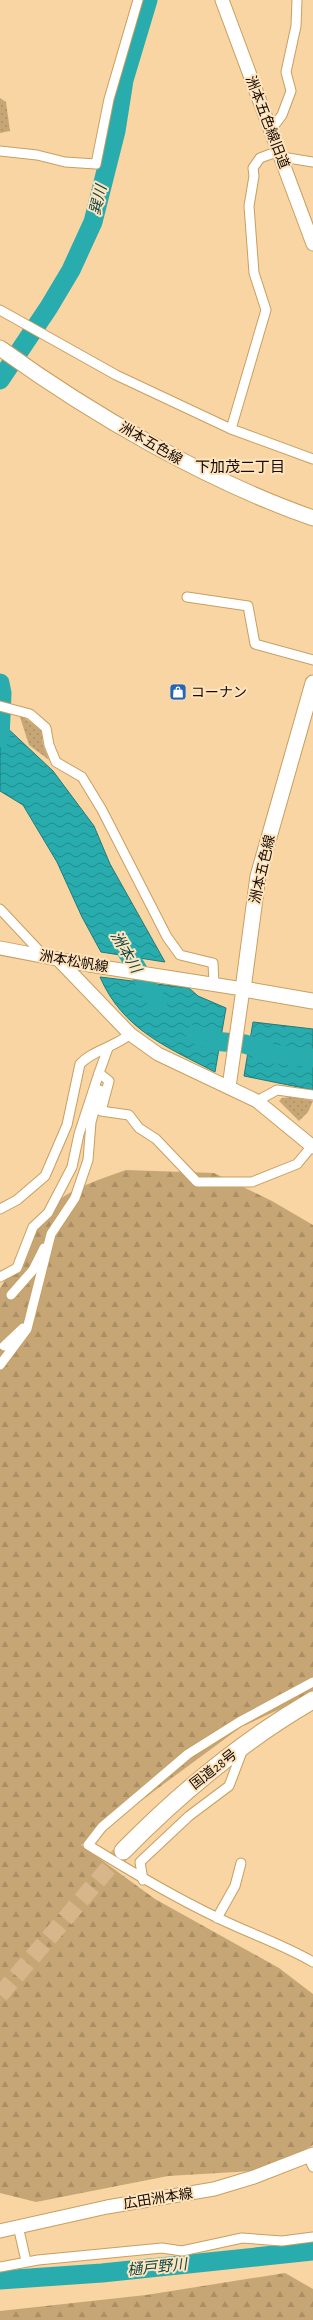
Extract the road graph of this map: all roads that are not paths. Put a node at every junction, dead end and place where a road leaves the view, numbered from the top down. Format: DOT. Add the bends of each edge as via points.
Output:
graph roads {
  1 [pos="138,0"];
  2 [pos="222,0"];
  3 [pos="297,0"];
  4 [pos="270,132"];
  5 [pos="0,151"];
  6 [pos="281,154"];
  7 [pos="313,162"];
  8 [pos="313,244"];
  9 [pos="0,310"];
  10 [pos="1,349"];
  11 [pos="231,429"];
  12 [pos="313,459"];
  13 [pos="313,518"];
  14 [pos="187,597"];
  15 [pos="313,660"];
  16 [pos="313,683"];
  17 [pos="0,706"];
  18 [pos="0,909"];
  19 [pos="0,948"];
  20 [pos="45,957"];
  21 [pos="58,959"];
  22 [pos="214,984"];
  23 [pos="243,989"];
  24 [pos="313,1001"];
  25 [pos="130,1034"];
  26 [pos="108,1048"];
  27 [pos="102,1075"];
  28 [pos="229,1083"];
  29 [pos="313,1095"];
  30 [pos="257,1101"];
  31 [pos="312,1147"];
  32 [pos="0,1209"];
  33 [pos="51,1234"];
  34 [pos="0,1277"];
  35 [pos="12,1295"];
  36 [pos="28,1323"];
  37 [pos="4,1346"];
  38 [pos="0,1366"];
  39 [pos="313,1682"];
  40 [pos="313,1700"];
  41 [pos="244,1744"];
  42 [pos="123,1851"];
  43 [pos="241,1863"];
  44 [pos="143,1880"];
  45 [pos="217,1918"];
  46 [pos="313,1962"];
  47 [pos="311,2159"];
  48 [pos="18,2226"];
  49 [pos="0,2231"];
  50 [pos="313,2237"];
  51 [pos="26,2261"];
  52 [pos="0,2267"];
  1 -- 5 [label="street" via="109,99 96,164 65,162 37,155"];
  2 -- 4 [label="main road, 洲本五色線旧道"];
  3 -- 4 [label="street" via="296,26 286,72 291,91 282,115"];
  4 -- 6 [label="main road, 洲本五色線旧道"];
  6 -- 7 [label="street"];
  6 -- 8 [label="main road, 洲本五色線旧道"];
  6 -- 11 [label="street" via="260,158 253,168 249,206 254,273 266,310"];
  9 -- 11 [label="street" via="116,375"];
  10 -- 13 [label="main road, 洲本五色線" via="102,415 193,466 278,506"];
  11 -- 12 [label="street"];
  14 -- 15 [label="street" via="248,606 255,644"];
  16 -- 23 [label="main road, 洲本五色線" via="258,876"];
  17 -- 22 [label="street" via="30,714 46,728 56,762 82,777 102,810 167,937 180,955 212,963"];
  18 -- 20 [label="street"];
  19 -- 20 [label="main road, 洲本松帆線"];
  20 -- 21 [label="main road, 洲本松帆線"];
  21 -- 22 [label="main road, 洲本松帆線"];
  21 -- 25 [label="main road"];
  22 -- 23 [label="main road, 洲本松帆線"];
  23 -- 24 [label="main road"];
  23 -- 28 [label="main road"];
  25 -- 26 [label="street"];
  25 -- 28 [label="main road" via="158,1054"];
  26 -- 27 [label="street"];
  26 -- 32 [label="street" via="86,1057 80,1064 67,1125 45,1176 17,1200"];
  27 -- 31 [label="street" via="109,1081 101,1111 129,1115 138,1128 156,1139 198,1182 252,1182 297,1164"];
  27 -- 33 [label="street" via="91,1122 88,1160 74,1198"];
  27 -- 34 [label="street" via="79,1134 72,1167 48,1213 32,1227 17,1268"];
  28 -- 30 [label="main road"];
  29 -- 30 [label="street" via="277,1090"];
  30 -- 31 [label="main road"];
  33 -- 35 [label="street" via="33,1270"];
  33 -- 36 [label="street"];
  36 -- 37 [label="street"];
  36 -- 38 [label="street"];
  39 -- 44 [label="street" via="239,1722 188,1754 102,1827 88,1845"];
  40 -- 41 [label="highway, 国道28号"];
  41 -- 42 [label="highway, 国道28号" via="161,1812"];
  41 -- 44 [label="street" via="229,1786 188,1816 140,1862"];
  43 -- 45 [label="street" via="235,1886"];
  44 -- 45 [label="street"];
  45 -- 46 [label="street"];
  47 -- 48 [label="main road, 広田洲本線" via="214,2189 107,2207"];
  48 -- 49 [label="main road, 広田洲本線"];
  48 -- 51 [label="street"];
  50 -- 51 [label="street" via="282,2241 242,2238 182,2251 162,2248"];
  51 -- 52 [label="street"];
}
